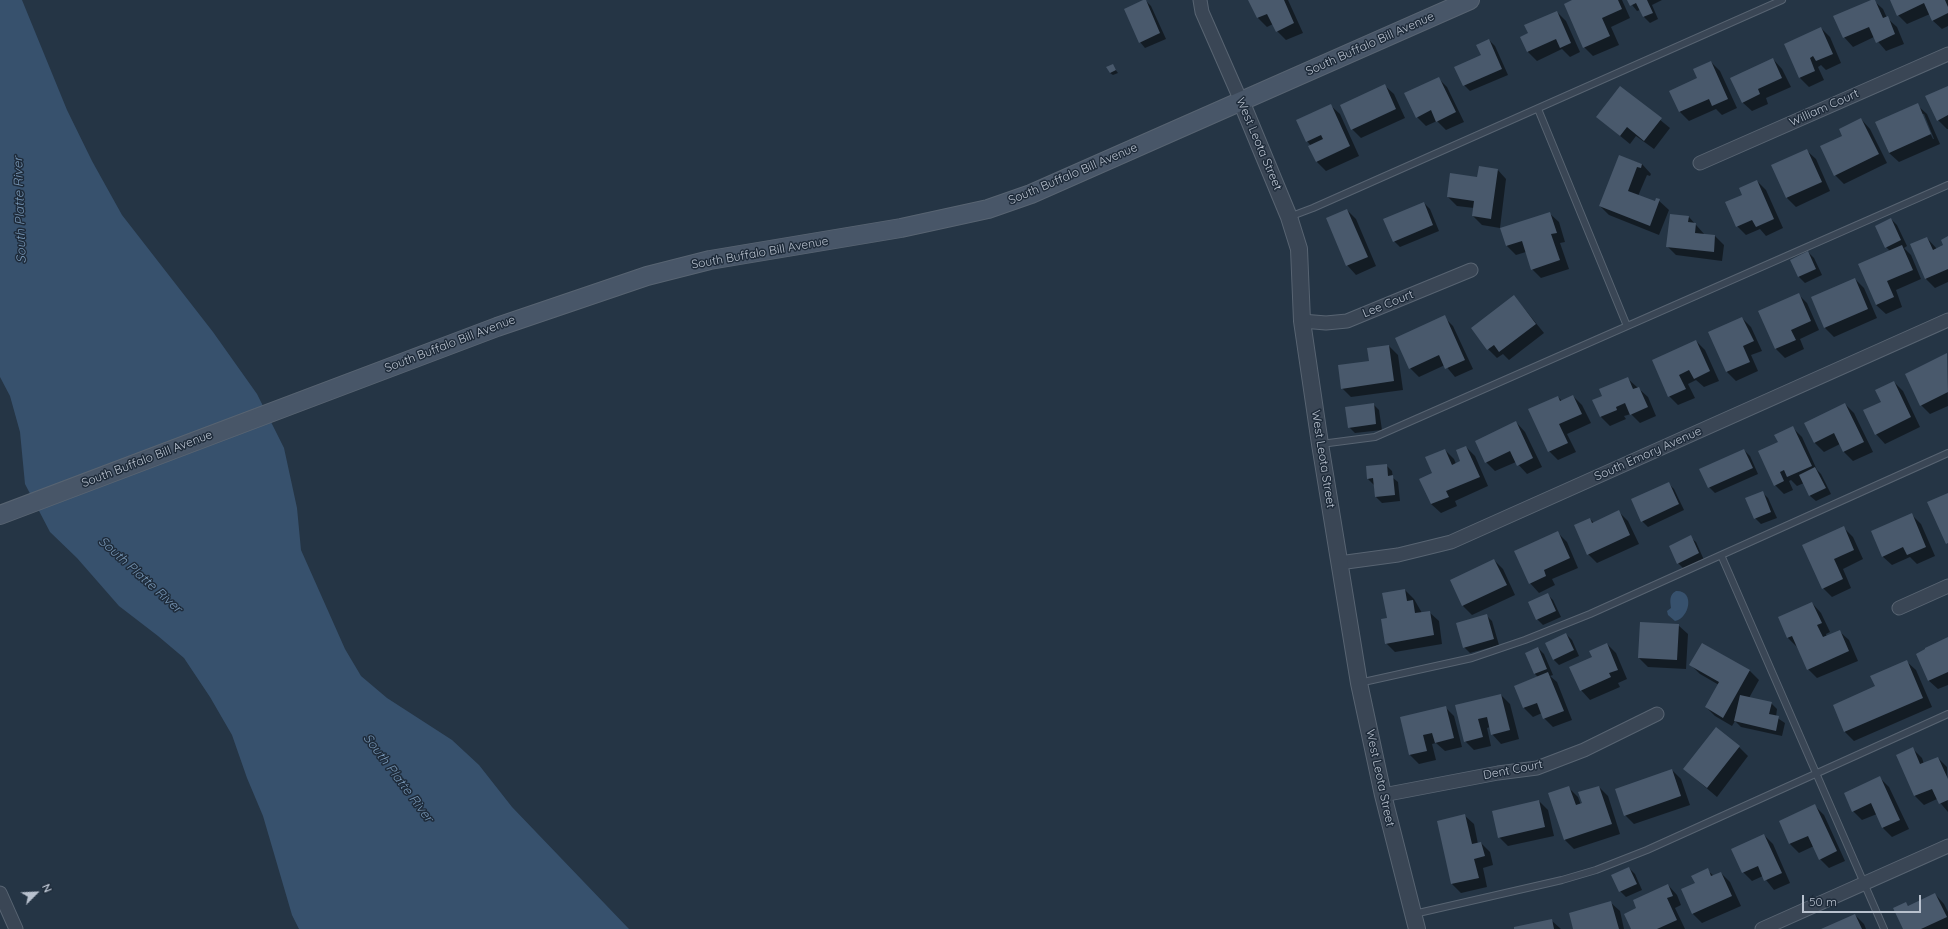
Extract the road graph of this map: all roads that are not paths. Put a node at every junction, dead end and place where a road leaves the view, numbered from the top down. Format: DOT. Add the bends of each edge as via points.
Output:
graph roads {
  1 [pos="1200,0"];
  2 [pos="1470,0"];
  3 [pos="1782,0"];
  4 [pos="1948,54"];
  5 [pos="1241,101"];
  6 [pos="1538,109"];
  7 [pos="1700,163"];
  8 [pos="1948,185"];
  9 [pos="1289,217"];
  10 [pos="1471,270"];
  11 [pos="1948,320"];
  12 [pos="1302,322"];
  13 [pos="1627,326"];
  14 [pos="1320,444"];
  15 [pos="1948,453"];
  16 [pos="0,515"];
  17 [pos="1721,555"];
  18 [pos="1339,563"];
  19 [pos="1948,586"];
  20 [pos="1899,608"];
  21 [pos="1359,683"];
  22 [pos="1657,714"];
  23 [pos="1948,714"];
  24 [pos="1815,773"];
  25 [pos="1383,795"];
  26 [pos="1948,846"];
  27 [pos="1864,883"];
  28 [pos="0,893"];
  29 [pos="1415,921"];
  30 [pos="16,929"];
  31 [pos="1762,929"];
  32 [pos="1884,929"];
  1 -- 5 [label="street, West Leota Street" via="1202,12"];
  2 -- 5 [label="main road, South Buffalo Bill Avenue"];
  3 -- 6 [label="lane"];
  4 -- 7 [label="street, William Court"];
  5 -- 9 [label="street, West Leota Street"];
  5 -- 16 [label="main road, South Buffalo Bill Avenue" via="1031,194 988,208 901,228 710,260 647,276 497,326"];
  6 -- 9 [label="lane"];
  6 -- 13 [label="lane"];
  8 -- 13 [label="lane"];
  9 -- 12 [label="street, West Leota Street" via="1299,249"];
  10 -- 12 [label="street, Lee Court" via="1347,321"];
  11 -- 18 [label="street, South Emory Avenue" via="1451,542 1398,555"];
  12 -- 14 [label="street, West Leota Street"];
  13 -- 14 [label="lane" via="1375,437"];
  14 -- 18 [label="street, West Leota Street"];
  15 -- 17 [label="lane"];
  17 -- 21 [label="lane" via="1590,614 1525,640 1472,658"];
  17 -- 24 [label="lane"];
  18 -- 21 [label="street, West Leota Street"];
  19 -- 20 [label="street"];
  21 -- 25 [label="street, West Leota Street"];
  22 -- 25 [label="street, Dent Court" via="1584,750 1537,768"];
  23 -- 24 [label="lane"];
  24 -- 27 [label="lane"];
  24 -- 29 [label="lane" via="1647,850 1596,870"];
  25 -- 29 [label="street, West Leota Street"];
  26 -- 27 [label="street"];
  27 -- 31 [label="street"];
  27 -- 32 [label="lane"];
  28 -- 30 [label="street"];
}
